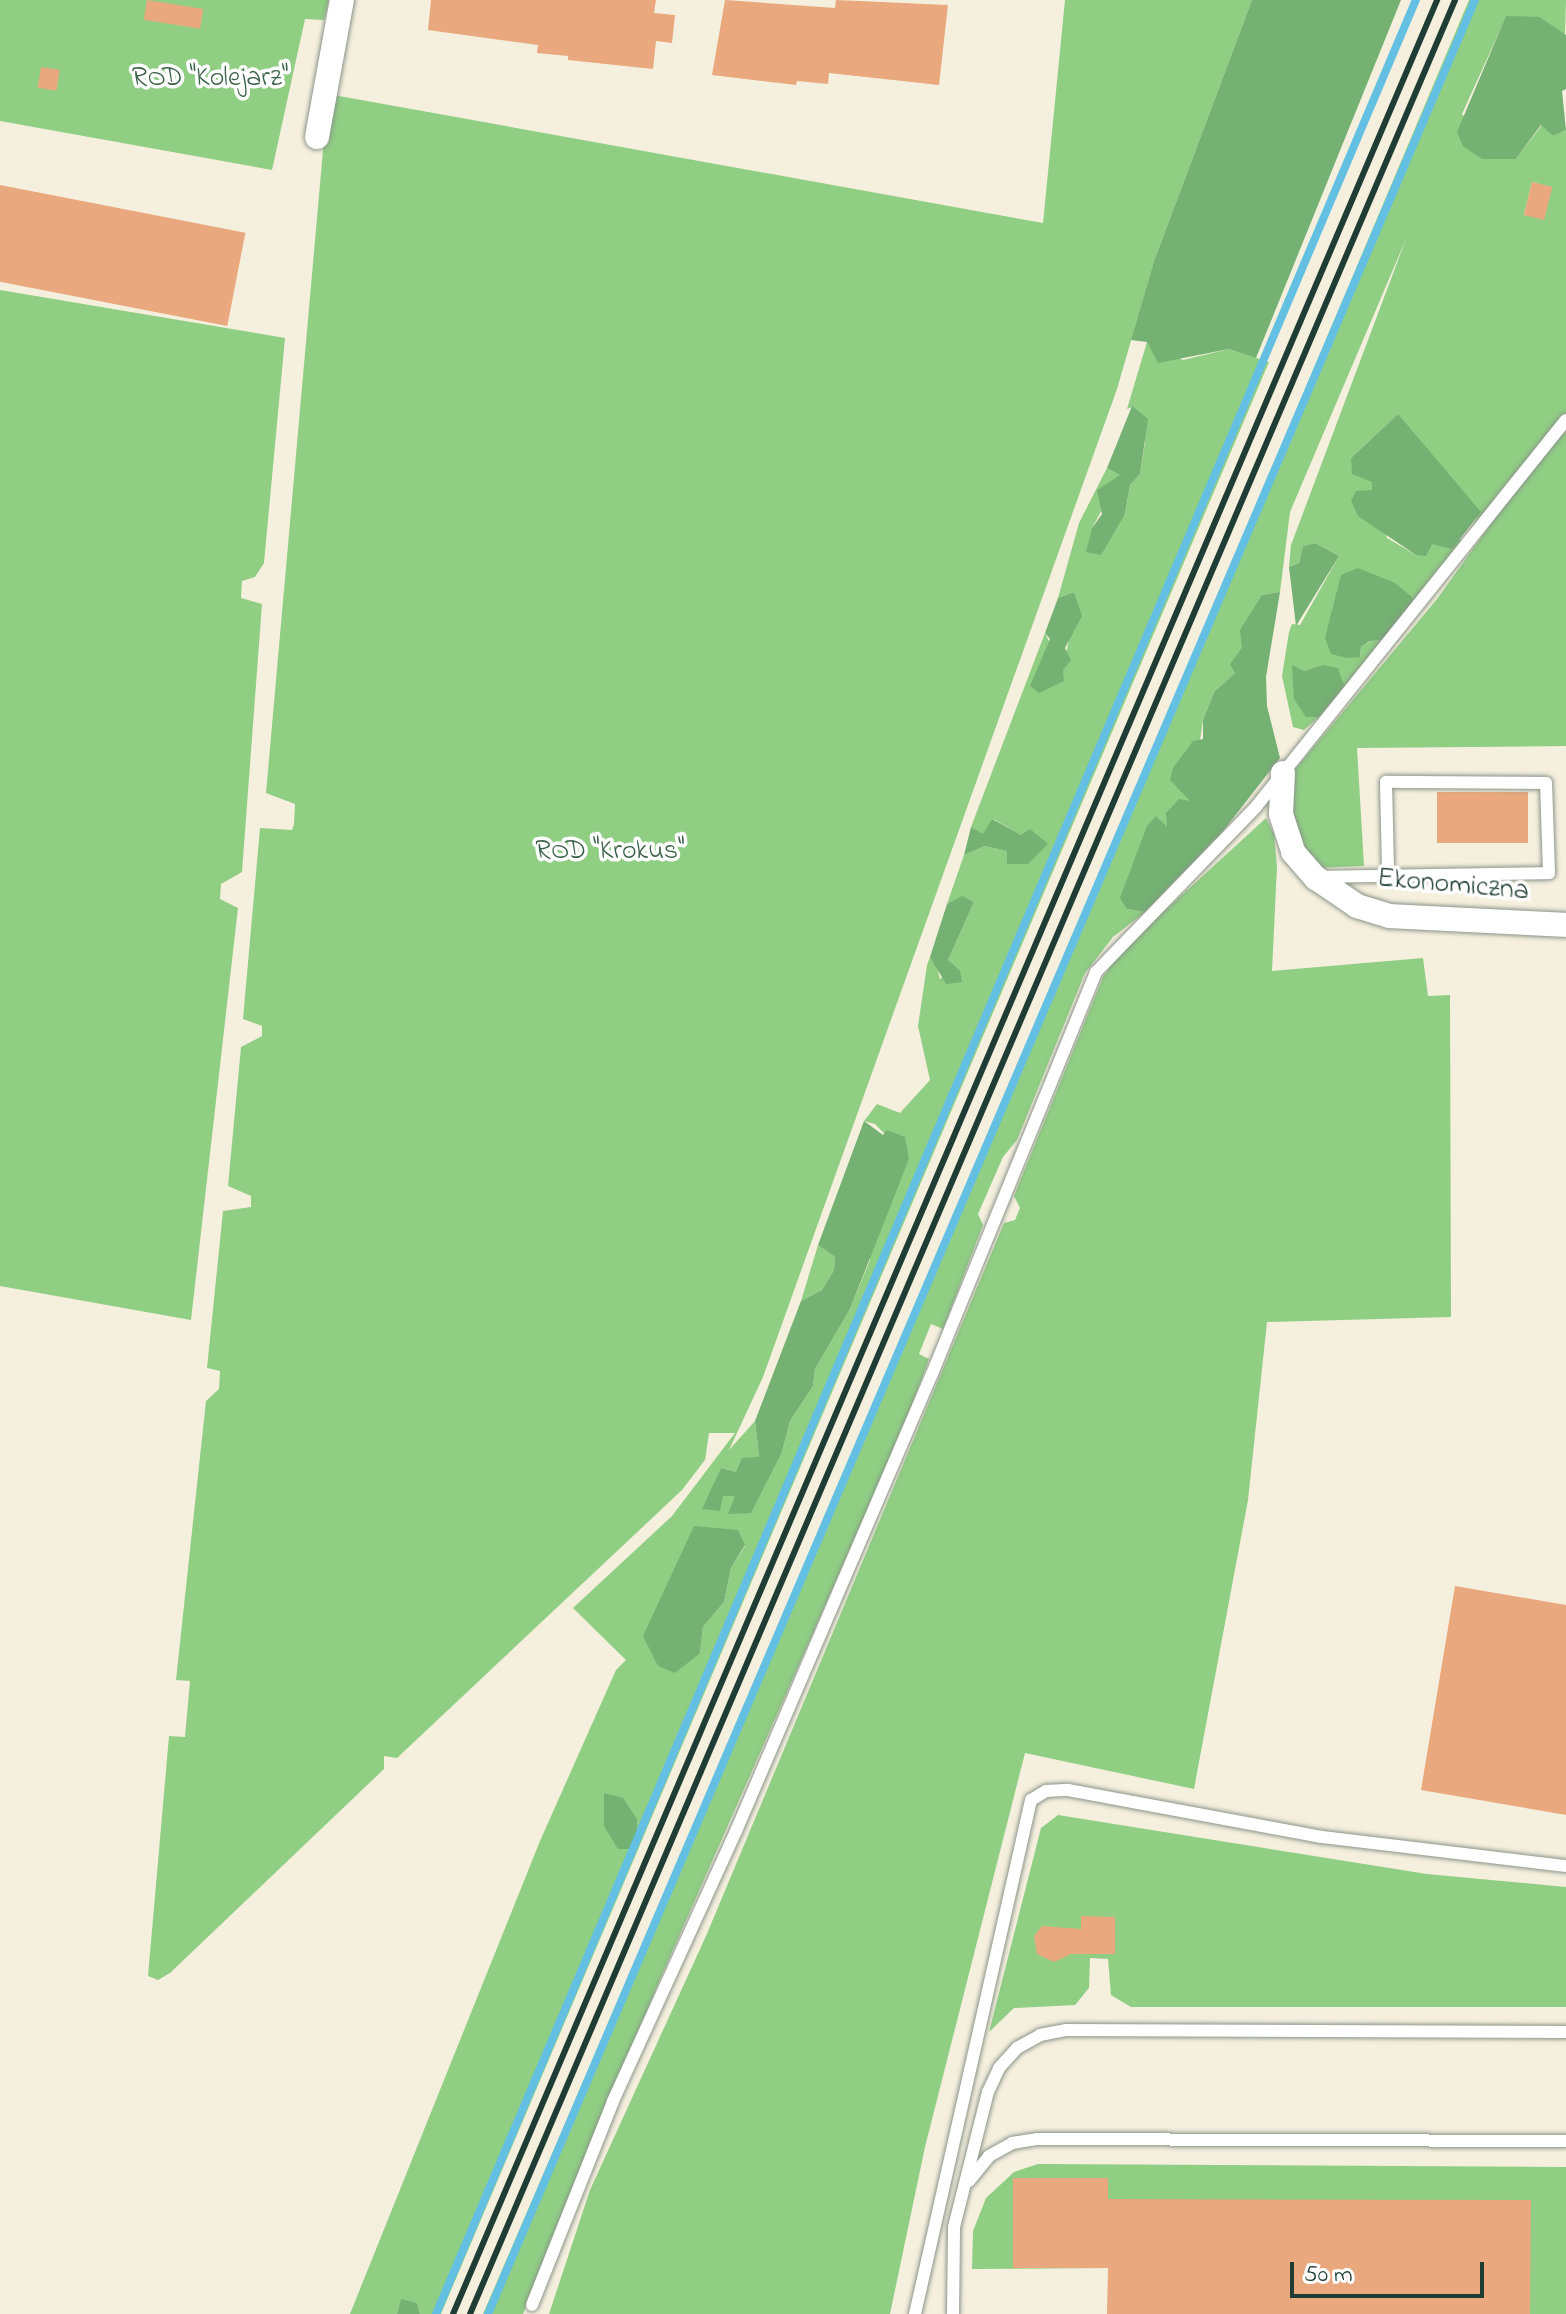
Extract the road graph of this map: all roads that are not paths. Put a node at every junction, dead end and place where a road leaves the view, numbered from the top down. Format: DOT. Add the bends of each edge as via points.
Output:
graph roads {
  1 [pos="342,0"];
  2 [pos="317,137"];
  3 [pos="1566,420"];
  4 [pos="1283,773"];
  5 [pos="1388,872"];
  6 [pos="1316,878"];
  7 [pos="1566,925"];
  8 [pos="1566,1866"];
  9 [pos="1566,2032"];
  10 [pos="1566,2141"];
  11 [pos="961,2200"];
  12 [pos="532,2305"];
  13 [pos="915,2314"];
  14 [pos="953,2314"];
  1 -- 2 [label="street"];
  3 -- 4 [label="lane"];
  4 -- 6 [label="street, Ekonomiczna" via="1280,802 1289,843"];
  4 -- 12 [label="lane" via="1096,972 932,1374 724,1859 613,2101"];
  5 -- 5 [label="lane" via="1549,873 1546,783 1386,782"];
  5 -- 6 [label="lane"];
  6 -- 7 [label="street, Ekonomiczna" via="1375,914"];
  8 -- 13 [label="lane" via="1322,1837 1068,1790 1046,1791 1031,1800"];
  9 -- 11 [label="lane" via="1066,2030 1040,2035 1017,2048 999,2068"];
  10 -- 11 [label="lane" via="1038,2139 1012,2143 989,2156 971,2176"];
  11 -- 14 [label="lane" via="954,2227"];
}
